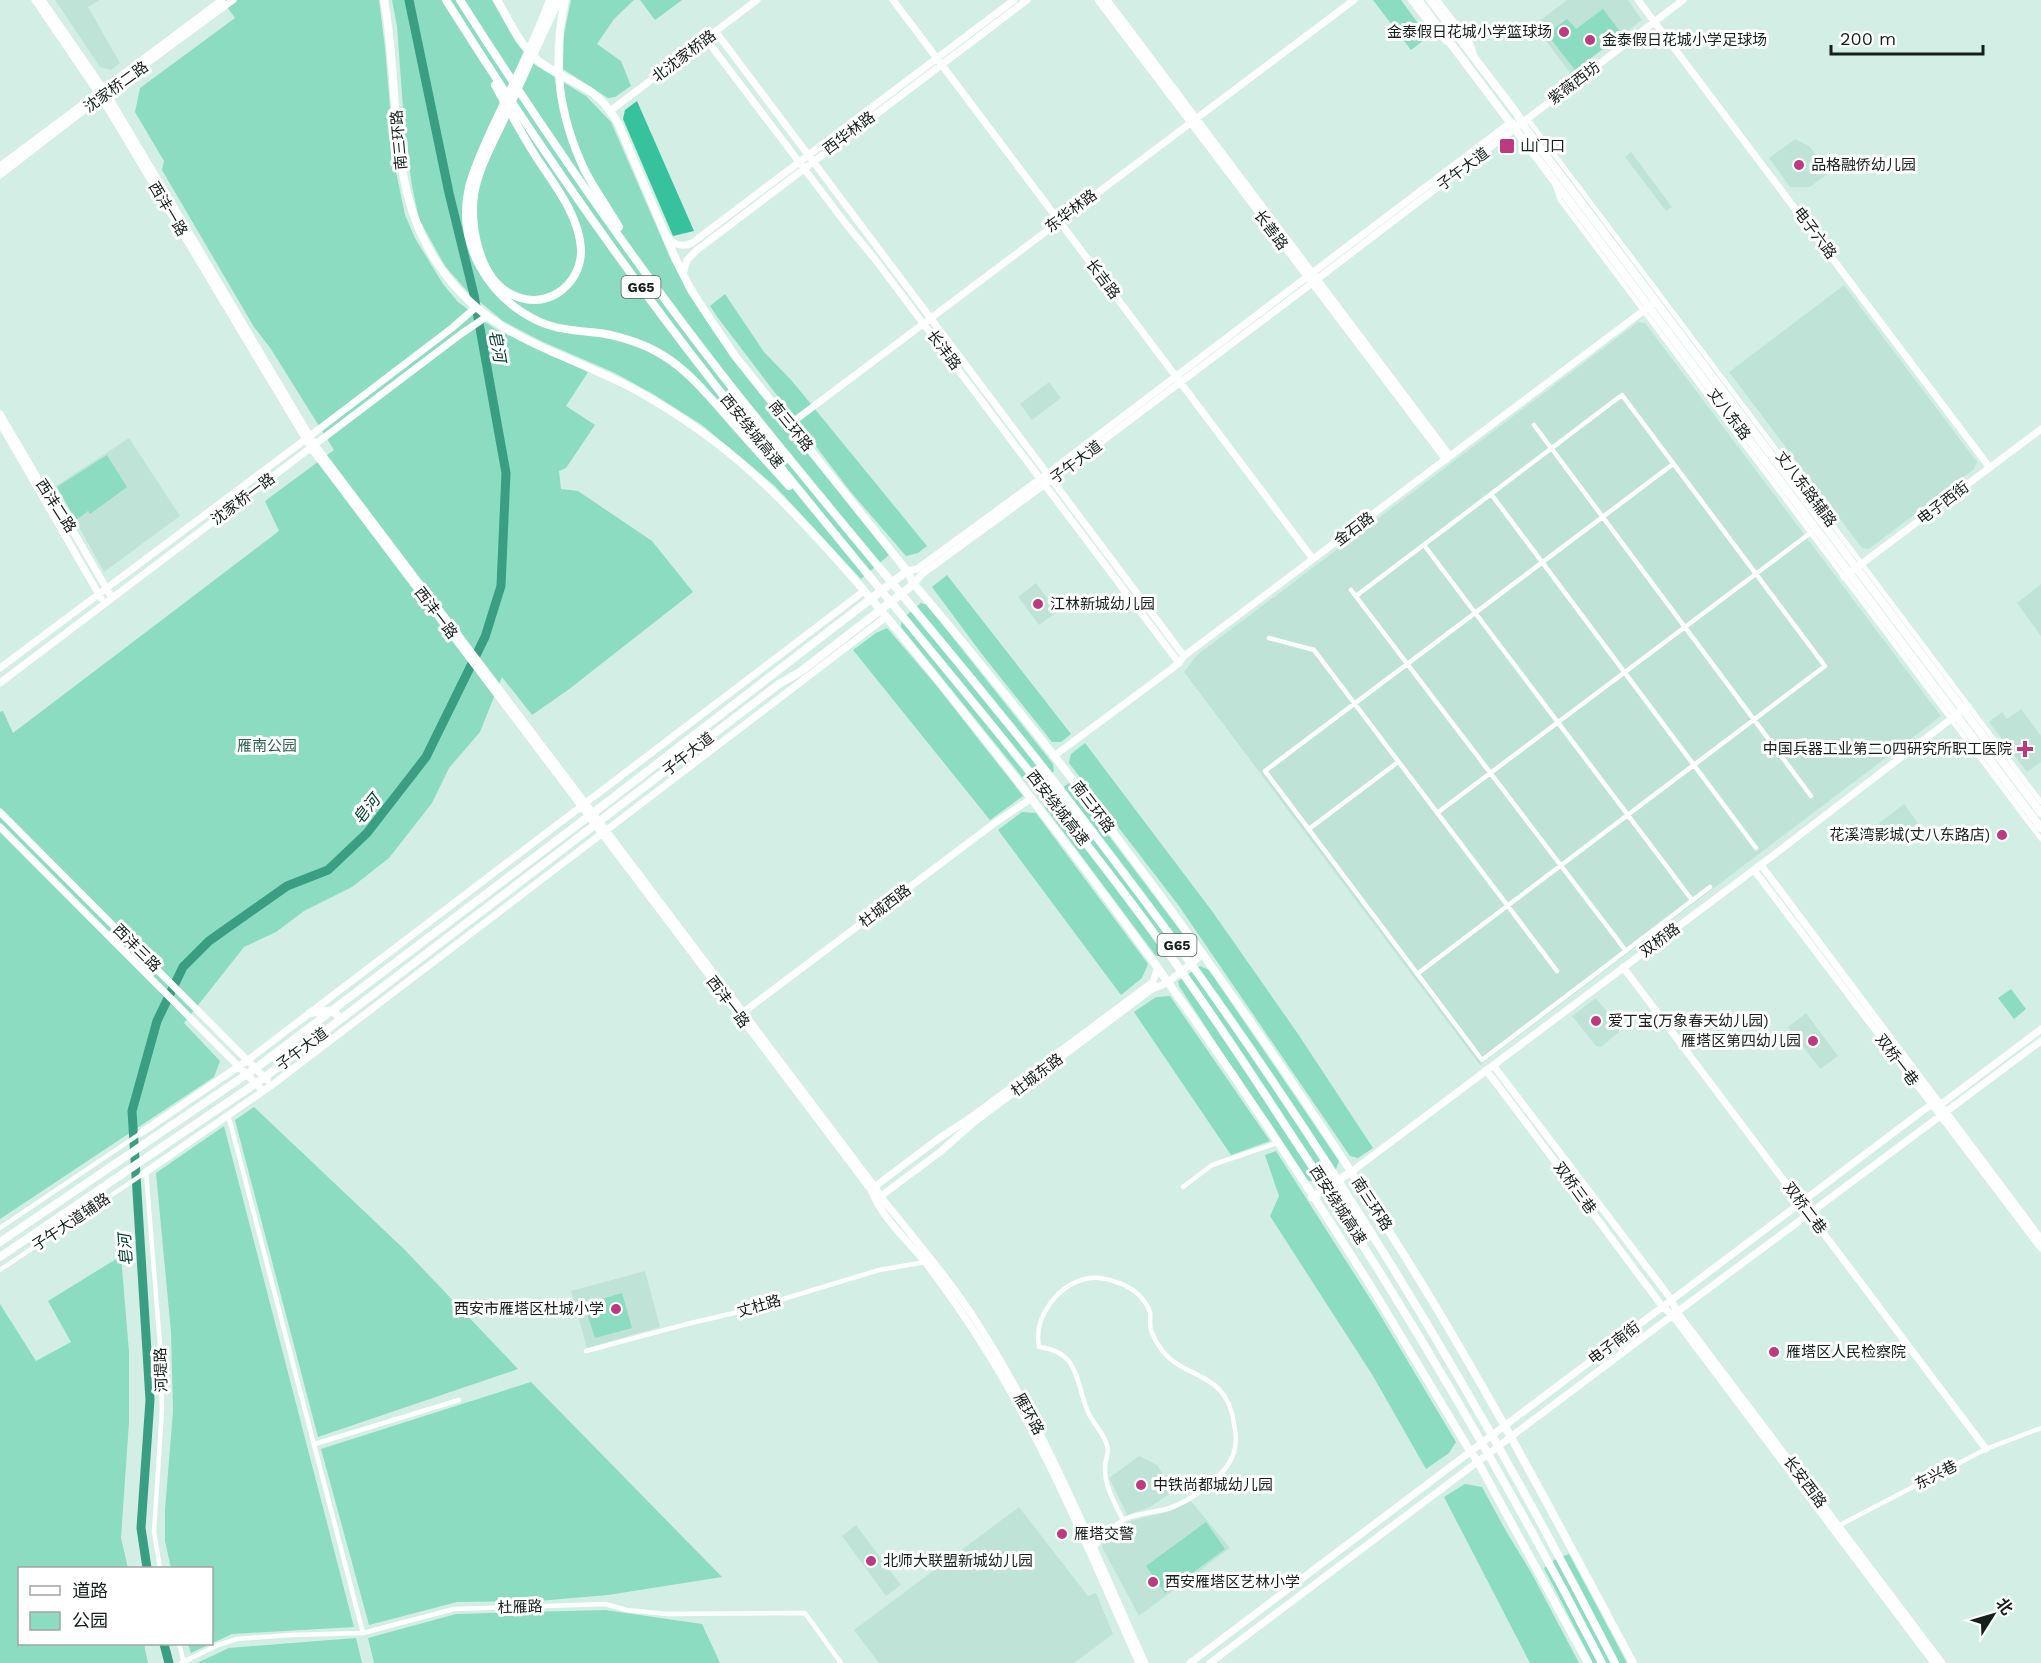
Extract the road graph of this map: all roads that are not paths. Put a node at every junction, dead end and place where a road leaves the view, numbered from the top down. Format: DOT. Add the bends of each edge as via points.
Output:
graph roads {
  1 [pos="35,0"];
  2 [pos="42,0"];
  3 [pos="222,0"];
  4 [pos="233,0"];
  5 [pos="446,0"];
  6 [pos="460,0"];
  7 [pos="497,0"];
  8 [pos="550,0"];
  9 [pos="559,0"];
  10 [pos="565,0"];
  11 [pos="757,0"];
  12 [pos="893,0"];
  13 [pos="1014,0"];
  14 [pos="1027,0"];
  15 [pos="1098,0"];
  16 [pos="1107,0"];
  17 [pos="1354,0"];
  18 [pos="1410,0"];
  19 [pos="1418,0"];
  20 [pos="1430,0"];
  21 [pos="1438,0"];
  22 [pos="1638,0"];
  23 [pos="1683,0"];
  24 [pos="384,1"];
  25 [pos="546,20"];
  26 [pos="1654,22"];
  27 [pos="466,32"];
  28 [pos="716,32"];
  29 [pos="706,39"];
  30 [pos="1454,49"];
  31 [pos="936,58"];
  32 [pos="1477,61"];
  33 [pos="942,65"];
  34 [pos="102,93"];
  35 [pos="610,111"];
  36 [pos="1193,120"];
  37 [pos="1524,120"];
  38 [pos="1513,127"];
  39 [pos="810,157"];
  40 [pos="801,165"];
  41 [pos="0,166"];
  42 [pos="0,175"];
  43 [pos="1059,220"];
  44 [pos="665,235"];
  45 [pos="683,274"];
  46 [pos="1313,278"];
  47 [pos="654,286"];
  48 [pos="1649,307"];
  49 [pos="475,308"];
  50 [pos="486,317"];
  51 [pos="926,321"];
  52 [pos="1179,380"];
  53 [pos="0,414"];
  54 [pos="0,423"];
  55 [pos="790,424"];
  56 [pos="1534,425"];
  57 [pos="2041,429"];
  58 [pos="308,437"];
  59 [pos="313,447"];
  60 [pos="1551,449"];
  61 [pos="1448,458"];
  62 [pos="1673,464"];
  63 [pos="1990,468"];
  64 [pos="1050,477"];
  65 [pos="1042,482"];
  66 [pos="1491,494"];
  67 [pos="1602,517"];
  68 [pos="831,530"];
  69 [pos="1813,531"];
  70 [pos="1424,545"];
  71 [pos="1313,559"];
  72 [pos="1541,563"];
  73 [pos="1853,570"];
  74 [pos="907,571"];
  75 [pos="1756,574"];
  76 [pos="914,584"];
  77 [pos="106,588"];
  78 [pos="1351,590"];
  79 [pos="864,591"];
  80 [pos="98,594"];
  81 [pos="1356,596"];
  82 [pos="112,598"];
  83 [pos="870,598"];
  84 [pos="104,604"];
  85 [pos="1475,613"];
  86 [pos="883,614"];
  87 [pos="1685,627"];
  88 [pos="1269,638"];
  89 [pos="1182,659"];
  90 [pos="1407,664"];
  91 [pos="0,668"];
  92 [pos="1625,673"];
  93 [pos="0,682"];
  94 [pos="1354,703"];
  95 [pos="1966,708"];
  96 [pos="1954,718"];
  97 [pos="1754,720"];
  98 [pos="1558,723"];
  99 [pos="1054,756"];
  100 [pos="1398,762"];
  101 [pos="1694,764"];
  102 [pos="1491,774"];
  103 [pos="1811,796"];
  104 [pos="1032,798"];
  105 [pos="2041,802"];
  106 [pos="583,805"];
  107 [pos="0,812"];
  108 [pos="1437,813"];
  109 [pos="2041,813"];
  110 [pos="591,815"];
  111 [pos="1628,815"];
  112 [pos="598,824"];
  113 [pos="0,827"];
  114 [pos="2041,828"];
  115 [pos="1309,829"];
  116 [pos="605,833"];
  117 [pos="2041,839"];
  118 [pos="1756,848"];
  119 [pos="1561,866"];
  120 [pos="1757,867"];
  121 [pos="1710,887"];
  122 [pos="1692,900"];
  123 [pos="1508,906"];
  124 [pos="1626,951"];
  125 [pos="1203,954"];
  126 [pos="1158,967"];
  127 [pos="1623,967"];
  128 [pos="1557,971"];
  129 [pos="1417,974"];
  130 [pos="1167,983"];
  131 [pos="333,1010"];
  132 [pos="310,1013"];
  133 [pos="741,1014"];
  134 [pos="340,1019"];
  135 [pos="2041,1029"];
  136 [pos="2041,1041"];
  137 [pos="248,1060"];
  138 [pos="239,1066"];
  139 [pos="256,1068"];
  140 [pos="1490,1068"];
  141 [pos="247,1075"];
  142 [pos="265,1077"];
  143 [pos="256,1083"];
  144 [pos="272,1085"];
  145 [pos="263,1091"];
  146 [pos="1931,1105"];
  147 [pos="1940,1105"];
  148 [pos="1943,1114"];
  149 [pos="228,1116"];
  150 [pos="141,1133"];
  151 [pos="1277,1143"];
  152 [pos="1351,1172"];
  153 [pos="144,1173"];
  154 [pos="1183,1187"];
  155 [pos="873,1188"];
  156 [pos="1312,1197"];
  157 [pos="878,1199"];
  158 [pos="1800,1202"];
  159 [pos="1809,1213"];
  160 [pos="0,1228"];
  161 [pos="2041,1239"];
  162 [pos="0,1242"];
  163 [pos="2041,1248"];
  164 [pos="0,1257"];
  165 [pos="928,1260"];
  166 [pos="0,1270"];
  167 [pos="1671,1299"];
  168 [pos="1662,1306"];
  169 [pos="1675,1313"];
  170 [pos="586,1351"];
  171 [pos="459,1400"];
  172 [pos="1505,1425"];
  173 [pos="2041,1428"];
  174 [pos="1511,1436"];
  175 [pos="315,1444"];
  176 [pos="1986,1449"];
  177 [pos="1470,1451"];
  178 [pos="1478,1462"];
  179 [pos="1123,1520"];
  180 [pos="1836,1527"];
  181 [pos="1091,1550"];
  182 [pos="160,1567"];
  183 [pos="363,1633"];
  184 [pos="179,1645"];
  185 [pos="183,1663"];
  186 [pos="841,1663"];
  187 [pos="1139,1663"];
  188 [pos="1145,1663"];
  189 [pos="1190,1663"];
  190 [pos="1210,1663"];
  191 [pos="1588,1663"];
  192 [pos="1602,1663"];
  193 [pos="1615,1663"];
  194 [pos="1633,1663"];
  195 [pos="1934,1663"];
  196 [pos="1942,1663"];
  1 -- 34 [label="street, 西沣一路"];
  2 -- 34 [label="street, 西沣一路"];
  3 -- 34 [label="street, 沈家桥二路"];
  4 -- 34 [label="street, 沈家桥二路"];
  5 -- 27 [label="highway, 西安绕城高速 / G65"];
  6 -- 47 [label="highway, 西安绕城高速 / G65"];
  7 -- 35 [label="highway, 南三环路" via="535,58 585,88"];
  8 -- 25 [label="highway"];
  9 -- 25 [label="highway"];
  10 -- 47 [label="highway" via="559,27 558,65 564,115 586,172"];
  11 -- 28 [label="street, 北沈家桥路"];
  12 -- 31 [label="street, 长吉路"];
  13 -- 31 [label="street, 西华林路"];
  14 -- 33 [label="street, 西华林路"];
  15 -- 36 [label="street, 长善路"];
  16 -- 36 [label="street, 长善路"];
  17 -- 36 [label="street, 东华林路"];
  18 -- 30 [label="street"];
  19 -- 30 [label="main road, 丈八东路"];
  20 -- 32 [label="main road, 丈八东路"];
  21 -- 32 [label="street" via="1471,43"];
  22 -- 26 [label="street, 电子六路"];
  23 -- 26 [label="street, 紫薇西坊"];
  24 -- 49 [label="highway, 南三环路" via="406,194 424,243"];
  25 -- 27 [label="highway" via="544,32 509,108 505,118 501,127 496,136 482,169 474,194 473,216 479,252 499,286 519,298 543,299 562,290 578,271 579,233 571,213 517,126 512,116 506,105 500,95 495,84"];
  25 -- 68 [label="highway" via="489,136 469,188 467,231 477,263 503,299 540,322 644,345 682,367"];
  26 -- 37 [label="street, 紫薇西坊"];
  26 -- 63 [label="street, 电子六路"];
  27 -- 68 [label="highway, 西安绕城高速 / G65" via="655,306"];
  28 -- 29 [label="street, 北沈家桥路"];
  28 -- 39 [label="street, 长沣路"];
  29 -- 35 [label="street, 北沈家桥路"];
  29 -- 40 [label="street, 长沣路"];
  30 -- 38 [label="main road, 丈八东路"];
  31 -- 33 [label="street, 长吉路"];
  31 -- 39 [label="street, 西华林路"];
  32 -- 37 [label="main road, 丈八东路"];
  33 -- 39 [label="street, 西华林路"];
  33 -- 43 [label="street, 长吉路"];
  34 -- 41 [label="street, 沈家桥二路"];
  34 -- 42 [label="street, 沈家桥二路"];
  34 -- 58 [label="street, 西沣一路"];
  35 -- 44 [label="highway, 南三环路"];
  36 -- 43 [label="street, 东华林路"];
  36 -- 46 [label="street, 长善路"];
  37 -- 38 [label="street, 子午大道"];
  37 -- 48 [label="main road, 丈八东路"];
  37 -- 73 [label="street, 丈八东路辅路"];
  38 -- 46 [label="street, 子午大道"];
  38 -- 48 [label="main road, 丈八东路"];
  39 -- 40 [label="street, 西华林路"];
  39 -- 51 [label="street, 长沣路"];
  40 -- 44 [label="street, 西华林路" via="689,245 673,242"];
  40 -- 45 [label="street, 西华林路" via="693,253"];
  40 -- 51 [label="street, 长沣路"];
  43 -- 51 [label="street, 东华林路"];
  43 -- 52 [label="street, 长吉路"];
  44 -- 45 [label="highway, 南三环路"];
  45 -- 55 [label="highway, 南三环路" via="735,356"];
  46 -- 52 [label="street, 子午大道"];
  46 -- 61 [label="street, 长善路"];
  47 -- 193 [label="highway, 西安绕城高速 / G65" via="787,456 1006,721 1161,922 1234,1025 1326,1162 1416,1307 1569,1573"];
  48 -- 61 [label="street, 金石路"];
  48 -- 69 [label="main road, 丈八东路"];
  48 -- 73 [label="main road, 丈八东路"];
  49 -- 50 [label="highway, 南三环路"];
  49 -- 58 [label="street, 沈家桥一路"];
  50 -- 59 [label="street, 沈家桥一路"];
  50 -- 79 [label="highway, 南三环路" via="523,339 632,388 701,431 778,497"];
  51 -- 55 [label="street, 东华林路"];
  51 -- 64 [label="street, 长沣路"];
  51 -- 65 [label="street, 长沣路"];
  52 -- 64 [label="street, 子午大道"];
  52 -- 71 [label="street, 长吉路"];
  53 -- 77 [label="street, 西沣二路"];
  54 -- 80 [label="street, 西沣二路"];
  55 -- 74 [label="highway, 南三环路"];
  56 -- 60 [label="street"];
  57 -- 63 [label="street, 电子西街"];
  58 -- 59 [label="street, 西沣一路"];
  58 -- 77 [label="street, 沈家桥一路"];
  59 -- 82 [label="street, 沈家桥一路"];
  59 -- 106 [label="street, 西沣一路"];
  60 -- 62 [label="street" via="1622,395"];
  60 -- 66 [label="street"];
  60 -- 67 [label="street"];
  61 -- 71 [label="street, 金石路"];
  62 -- 67 [label="street"];
  62 -- 75 [label="street"];
  63 -- 73 [label="street, 电子西街"];
  64 -- 65 [label="street, 子午大道"];
  64 -- 89 [label="street, 长沣路"];
  65 -- 74 [label="street, 子午大道" via="917,569"];
  65 -- 76 [label="street, 子午大道"];
  65 -- 89 [label="street, 长沣路"];
  66 -- 70 [label="street"];
  66 -- 72 [label="street"];
  67 -- 72 [label="street"];
  67 -- 87 [label="street"];
  68 -- 192 [label="highway, 西安绕城高速 / G65" via="1063,814 1224,1033 1392,1290 1523,1515"];
  69 -- 73 [label="main road, 丈八东路"];
  69 -- 75 [label="street"];
  70 -- 81 [label="street"];
  70 -- 85 [label="street"];
  71 -- 89 [label="street, 金石路"];
  72 -- 85 [label="street"];
  72 -- 92 [label="street"];
  73 -- 95 [label="main road, 丈八东路"];
  73 -- 96 [label="main road, 丈八东路"];
  74 -- 76 [label="highway, 南三环路"];
  74 -- 83 [label="main road, 子午大道"];
  75 -- 87 [label="street"];
  75 -- 97 [label="street" via="1825,666"];
  76 -- 86 [label="main road, 子午大道"];
  76 -- 99 [label="highway, 南三环路"];
  77 -- 80 [label="street, 沈家桥一路"];
  77 -- 82 [label="street, 西沣二路"];
  78 -- 81 [label="street"];
  79 -- 83 [label="highway"];
  79 -- 106 [label="street"];
  80 -- 84 [label="street, 西沣二路"];
  80 -- 91 [label="street, 沈家桥一路"];
  81 -- 90 [label="street"];
  82 -- 84 [label="street, 沈家桥一路"];
  83 -- 86 [label="highway"];
  83 -- 110 [label="main road, 子午大道"];
  84 -- 93 [label="street, 沈家桥一路"];
  85 -- 90 [label="street"];
  85 -- 98 [label="street"];
  86 -- 104 [label="highway"];
  86 -- 112 [label="main road, 子午大道" via="779,684"];
  86 -- 116 [label="street"];
  87 -- 92 [label="street"];
  87 -- 97 [label="street"];
  88 -- 94 [label="street" via="1314,650"];
  89 -- 99 [label="street, 金石路"];
  90 -- 94 [label="street"];
  90 -- 102 [label="street"];
  92 -- 98 [label="street"];
  92 -- 101 [label="street"];
  94 -- 100 [label="street"];
  94 -- 115 [label="street" via="1265,771"];
  95 -- 96 [label="street, 双桥路"];
  95 -- 105 [label="street"];
  95 -- 109 [label="main road, 丈八东路"];
  96 -- 114 [label="main road, 丈八东路"];
  96 -- 117 [label="street"];
  96 -- 120 [label="street, 双桥路"];
  97 -- 101 [label="street"];
  97 -- 103 [label="street"];
  98 -- 102 [label="street"];
  98 -- 111 [label="street"];
  99 -- 125 [label="highway, 南三环路"];
  100 -- 108 [label="street"];
  100 -- 115 [label="street"];
  101 -- 111 [label="street"];
  101 -- 118 [label="street"];
  102 -- 108 [label="street"];
  102 -- 119 [label="street"];
  104 -- 126 [label="highway"];
  104 -- 133 [label="street, 杜城西路"];
  106 -- 110 [label="street, 西沣一路"];
  106 -- 132 [label="street"];
  107 -- 137 [label="street, 西沣三路"];
  108 -- 123 [label="street"];
  110 -- 112 [label="street, 西沣一路"];
  110 -- 131 [label="main road, 子午大道"];
  111 -- 119 [label="street"];
  111 -- 122 [label="street"];
  112 -- 116 [label="street, 西沣一路"];
  112 -- 134 [label="main road, 子午大道"];
  113 -- 138 [label="street, 西沣三路"];
  115 -- 129 [label="street"];
  116 -- 133 [label="street, 西沣一路"];
  116 -- 144 [label="street"];
  119 -- 123 [label="street"];
  119 -- 124 [label="street"];
  120 -- 127 [label="street, 双桥路"];
  120 -- 146 [label="street, 双桥一巷"];
  120 -- 147 [label="street, 双桥一巷"];
  121 -- 122 [label="street"];
  122 -- 124 [label="street"];
  123 -- 128 [label="street"];
  123 -- 129 [label="street"];
  124 -- 129 [label="street" via="1482,1060"];
  125 -- 130 [label="street, 杜城东路"];
  125 -- 152 [label="highway, 南三环路"];
  126 -- 130 [label="highway"];
  126 -- 155 [label="street, 杜城东路" via="1153,982"];
  127 -- 140 [label="street, 双桥路"];
  127 -- 158 [label="street, 双桥二巷"];
  130 -- 151 [label="highway"];
  130 -- 157 [label="street, 杜城东路" via="1152,989"];
  131 -- 132 [label="main road"];
  131 -- 134 [label="main road"];
  131 -- 139 [label="main road, 子午大道"];
  132 -- 137 [label="street"];
  133 -- 155 [label="street, 西沣一路"];
  134 -- 142 [label="main road, 子午大道"];
  135 -- 147 [label="street"];
  136 -- 148 [label="street, 电子南街"];
  137 -- 138 [label="street"];
  137 -- 139 [label="street, 西沣三路"];
  138 -- 141 [label="street, 西沣三路"];
  138 -- 150 [label="street"];
  139 -- 141 [label="main road, 子午大道"];
  139 -- 142 [label="street, 西沣三路"];
  140 -- 152 [label="street, 双桥路"];
  140 -- 167 [label="street, 双桥三巷"];
  140 -- 168 [label="street, 双桥三巷"];
  141 -- 143 [label="street, 西沣三路"];
  141 -- 162 [label="main road, 子午大道"];
  142 -- 143 [label="main road, 子午大道"];
  142 -- 144 [label="street, 西沣三路"];
  143 -- 145 [label="street, 西沣三路"];
  143 -- 164 [label="main road, 子午大道"];
  144 -- 145 [label="street"];
  145 -- 149 [label="street"];
  146 -- 147 [label="street"];
  146 -- 148 [label="street, 双桥一巷"];
  146 -- 158 [label="street, 电子南街"];
  147 -- 148 [label="street, 双桥一巷"];
  148 -- 159 [label="street, 电子南街"];
  148 -- 161 [label="street, 双桥一巷"];
  148 -- 163 [label="street, 双桥一巷"];
  149 -- 153 [label="street"];
  149 -- 175 [label="street"];
  150 -- 160 [label="street"];
  151 -- 154 [label="street" via="1212,1165"];
  151 -- 156 [label="highway"];
  152 -- 156 [label="main road"];
  152 -- 172 [label="highway, 南三环路"];
  153 -- 166 [label="street, 子午大道辅路"];
  153 -- 182 [label="street, 河堤路" via="160,1345 162,1410 154,1532"];
  155 -- 157 [label="street, 雁环路"];
  156 -- 177 [label="highway"];
  157 -- 165 [label="street, 雁环路"];
  158 -- 159 [label="street, 双桥二巷"];
  158 -- 167 [label="street, 电子南街"];
  159 -- 169 [label="street, 电子南街"];
  159 -- 176 [label="street, 双桥二巷"];
  165 -- 170 [label="street, 丈杜路"];
  165 -- 181 [label="street, 雁环路" via="987,1337 1042,1437"];
  167 -- 168 [label="street, 电子南街"];
  167 -- 169 [label="street, 长安西路"];
  168 -- 169 [label="street, 长安西路"];
  168 -- 172 [label="street, 电子南街"];
  169 -- 174 [label="street, 电子南街"];
  169 -- 180 [label="street, 长安西路"];
  171 -- 175 [label="street"];
  172 -- 174 [label="highway, 南三环路"];
  172 -- 177 [label="street, 电子南街"];
  173 -- 176 [label="street, 东兴巷"];
  174 -- 178 [label="street, 电子南街"];
  174 -- 194 [label="highway, 南三环路"];
  175 -- 183 [label="street"];
  176 -- 180 [label="street, 东兴巷"];
  177 -- 178 [label="highway"];
  177 -- 189 [label="street, 电子南街"];
  178 -- 190 [label="street, 电子南街"];
  178 -- 191 [label="highway"];
  179 -- 179 [label="street" via="1171,1508 1197,1494 1220,1476 1234,1452 1236,1434 1233,1411 1219,1389 1160,1348 1150,1329 1150,1312 1141,1298 1104,1278 1092,1278 1080,1280 1055,1297 1040,1323 1038,1340 1039,1347 1060,1352 1074,1366 1089,1414 1108,1447 1108,1488"];
  179 -- 181 [label="street"];
  180 -- 195 [label="street, 长安西路"];
  180 -- 196 [label="street, 长安西路"];
  181 -- 187 [label="street, 雁环路"];
  181 -- 188 [label="street, 雁环路"];
  183 -- 185 [label="street, 杜雁路" via="237,1639"];
  183 -- 186 [label="street, 杜雁路" via="454,1609 605,1604 667,1614 805,1613"];
  184 -- 185 [label="street"];
}
